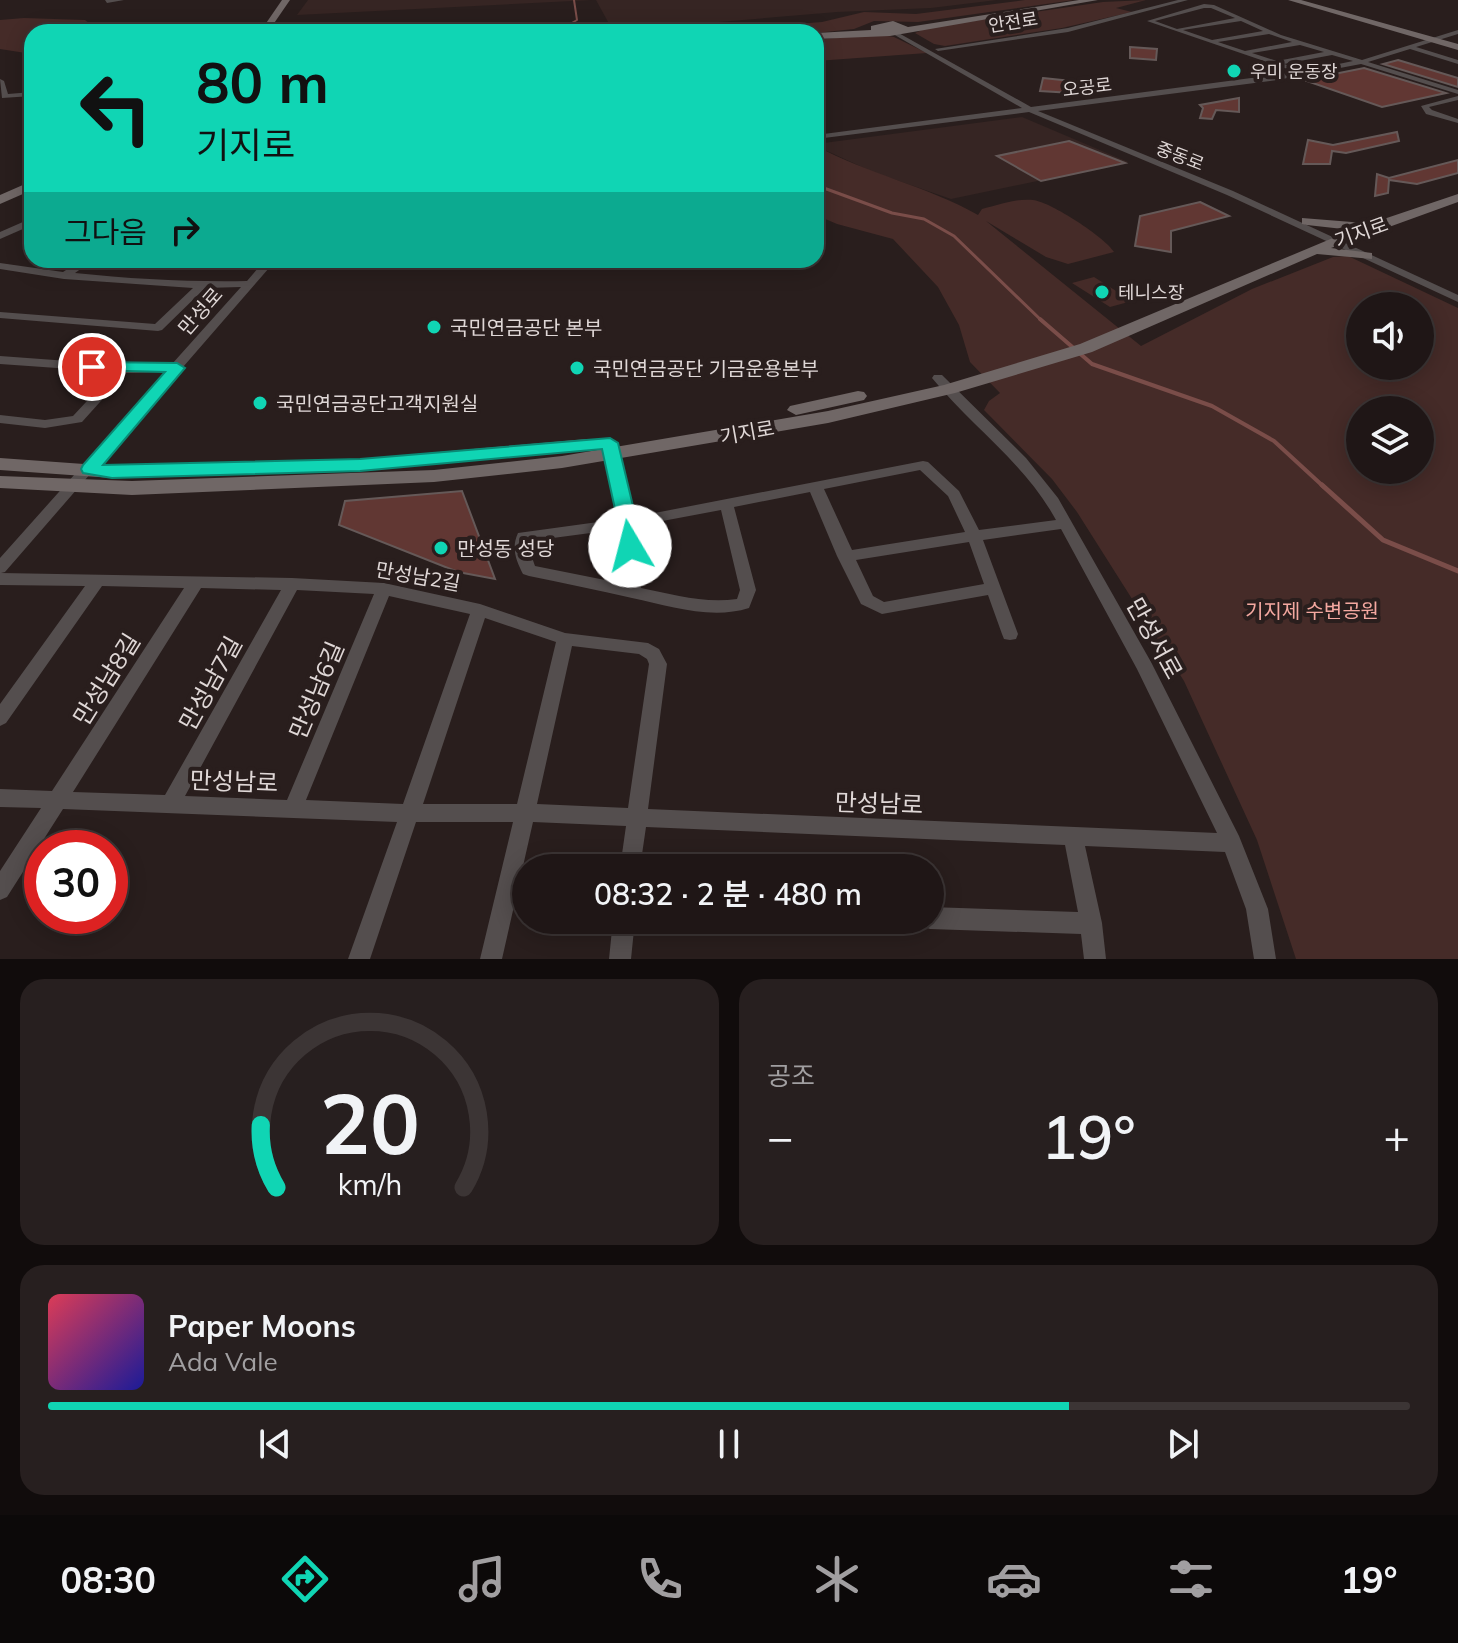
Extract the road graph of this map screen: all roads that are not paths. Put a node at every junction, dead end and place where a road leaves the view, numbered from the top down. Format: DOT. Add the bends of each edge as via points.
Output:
graph roads {
  1 [pos="121,0"];
  2 [pos="286,0"];
  3 [pos="298,0"];
  4 [pos="1094,0"];
  5 [pos="1185,0"];
  6 [pos="1292,0"];
  7 [pos="1303,0"];
  8 [pos="107,1"];
  9 [pos="1242,19"];
  10 [pos="270,24"];
  11 [pos="282,24"];
  12 [pos="901,30"];
  13 [pos="1175,30"];
  14 [pos="1269,32"];
  15 [pos="1458,32"];
  16 [pos="824,35"];
  17 [pos="1438,39"];
  18 [pos="1210,42"];
  19 [pos="1300,43"];
  20 [pos="1458,45"];
  21 [pos="1411,48"];
  22 [pos="938,49"];
  23 [pos="1243,52"];
  24 [pos="1333,53"];
  25 [pos="1361,62"];
  26 [pos="1458,62"];
  27 [pos="1275,63"];
  28 [pos="1303,73"];
  29 [pos="0,81"];
  30 [pos="24,95"];
  31 [pos="1458,95"];
  32 [pos="2,96"];
  33 [pos="1035,110"];
  34 [pos="1458,121"];
  35 [pos="824,136"];
  36 [pos="24,180"];
  37 [pos="24,189"];
  38 [pos="1458,190"];
  39 [pos="0,191"];
  40 [pos="1458,198"];
  41 [pos="0,200"];
  42 [pos="1303,223"];
  43 [pos="24,225"];
  44 [pos="14,230"];
  45 [pos="24,231"];
  46 [pos="0,236"];
  47 [pos="1334,237"];
  48 [pos="1370,254"];
  49 [pos="0,266"];
  50 [pos="76,268"];
  51 [pos="264,268"];
  52 [pos="64,276"];
  53 [pos="249,284"];
  54 [pos="201,286"];
  55 [pos="1458,292"];
  56 [pos="1458,299"];
  57 [pos="1,316"];
  58 [pos="0,360"];
  59 [pos="177,368"];
  60 [pos="123,369"];
  61 [pos="944,384"];
  62 [pos="0,419"];
  63 [pos="611,449"];
  64 [pos="0,464"];
  65 [pos="90,469"];
  66 [pos="0,482"];
  67 [pos="74,486"];
  68 [pos="815,486"];
  69 [pos="727,506"];
  70 [pos="628,523"];
  71 [pos="1063,524"];
  72 [pos="974,536"];
  73 [pos="845,556"];
  74 [pos="0,568"];
  75 [pos="0,579"];
  76 [pos="97,581"];
  77 [pos="195,584"];
  78 [pos="292,584"];
  79 [pos="993,588"];
  80 [pos="384,589"];
  81 [pos="633,590"];
  82 [pos="480,610"];
  83 [pos="1010,634"];
  84 [pos="565,639"];
  85 [pos="0,718"];
  86 [pos="0,798"];
  87 [pos="57,800"];
  88 [pos="170,805"];
  89 [pos="293,809"];
  90 [pos="409,813"];
  91 [pos="524,813"];
  92 [pos="635,818"];
  93 [pos="1073,837"];
  94 [pos="1232,843"];
  95 [pos="631,854"];
  96 [pos="0,890"];
  97 [pos="944,918"];
  98 [pos="1091,923"];
  99 [pos="623,934"];
  100 [pos="359,959"];
  101 [pos="491,959"];
  102 [pos="620,959"];
  103 [pos="1095,959"];
  104 [pos="1265,959"];
  1 -- 8 [label="street"];
  2 -- 10 [label="street"];
  3 -- 11 [label="street"];
  4 -- 12 [label="street"];
  5 -- 22 [label="street, 안전로" via="1057,32"];
  6 -- 17 [label="street"];
  7 -- 17 [label="street"];
  9 -- 13 [label="street"];
  9 -- 13 [label="street" via="1204,6 1150,21"];
  9 -- 14 [label="street"];
  12 -- 16 [label="street"];
  12 -- 22 [label="street, 중동로"];
  12 -- 33 [label="street, 중동로"];
  13 -- 18 [label="street"];
  14 -- 18 [label="street"];
  14 -- 19 [label="street"];
  15 -- 17 [label="street, 오공로"];
  17 -- 20 [label="street"];
  17 -- 21 [label="street, 오공로"];
  18 -- 23 [label="street"];
  19 -- 23 [label="street"];
  19 -- 24 [label="street"];
  21 -- 25 [label="street, 오공로"];
  21 -- 26 [label="street"];
  22 -- 33 [label="street, 중동로"];
  23 -- 27 [label="street"];
  24 -- 25 [label="street"];
  24 -- 27 [label="street"];
  25 -- 28 [label="street, 오공로"];
  25 -- 31 [label="street, 오공로"];
  27 -- 28 [label="street"];
  28 -- 33 [label="street, 오공로"];
  29 -- 32 [label="street"];
  30 -- 32 [label="street"];
  31 -- 34 [label="street, 오공로" via="1425,106"];
  33 -- 35 [label="street, 오공로"];
  33 -- 42 [label="street, 중동로"];
  36 -- 39 [label="street"];
  37 -- 41 [label="street"];
  38 -- 47 [label="street, 기지로"];
  40 -- 47 [label="street, 기지로"];
  42 -- 47 [label="street"];
  42 -- 47 [label="street, 중동로"];
  42 -- 47 [label="street" via="1296,226"];
  43 -- 44 [label="street"];
  44 -- 45 [label="street"];
  44 -- 46 [label="street"];
  47 -- 48 [label="street"];
  47 -- 48 [label="street, 중동로"];
  47 -- 48 [label="street" via="1362,235 1377,251"];
  47 -- 61 [label="street, 기지로" via="1129,324 1086,348"];
  48 -- 55 [label="street, 중동로"];
  48 -- 56 [label="street, 중동로"];
  49 -- 52 [label="street"];
  50 -- 52 [label="street"];
  51 -- 53 [label="street, 만성로"];
  52 -- 54 [label="street"];
  53 -- 54 [label="street"];
  53 -- 59 [label="street, 만성로"];
  54 -- 57 [label="street" via="158,328"];
  58 -- 60 [label="street"];
  59 -- 60 [label="street"];
  59 -- 65 [label="street, 만성로"];
  60 -- 62 [label="street" via="77,419 45,424"];
  61 -- 63 [label="street, 기지로" via="828,417"];
  61 -- 71 [label="street, 만성서로" via="1021,461 1051,498"];
  63 -- 65 [label="street, 기지로" via="360,465"];
  63 -- 67 [label="street, 기지로" via="434,476"];
  63 -- 70 [label="street"];
  64 -- 65 [label="street, 기지로"];
  65 -- 67 [label="street, 만성로"];
  66 -- 67 [label="street, 기지로"];
  67 -- 74 [label="street, 만성로"];
  68 -- 69 [label="street"];
  68 -- 72 [label="street" via="923,465 954,494"];
  68 -- 73 [label="street"];
  69 -- 70 [label="street"];
  69 -- 81 [label="street" via="748,590 743,604 694,605"];
  70 -- 81 [label="street"];
  70 -- 81 [label="street" via="523,537 521,549 529,570"];
  71 -- 72 [label="street"];
  71 -- 94 [label="street, 만성서로" via="1145,667"];
  72 -- 73 [label="street"];
  72 -- 79 [label="street"];
  73 -- 79 [label="street" via="867,600 882,608"];
  75 -- 76 [label="street, 만성남2길"];
  76 -- 77 [label="street, 만성남2길"];
  76 -- 85 [label="street"];
  77 -- 78 [label="street, 만성남2길"];
  77 -- 87 [label="street, 만성남8길"];
  78 -- 80 [label="street, 만성남2길"];
  78 -- 88 [label="street, 만성남7길"];
  79 -- 83 [label="street"];
  80 -- 82 [label="street, 만성남2길"];
  80 -- 89 [label="street, 만성남6길"];
  82 -- 84 [label="street, 만성남2길"];
  82 -- 90 [label="street"];
  84 -- 91 [label="street"];
  84 -- 92 [label="street, 만성남2길" via="642,648 658,664"];
  86 -- 87 [label="street, 만성남로"];
  87 -- 88 [label="street, 만성남로"];
  87 -- 96 [label="street"];
  88 -- 89 [label="street, 만성남로"];
  89 -- 90 [label="street, 만성남로"];
  90 -- 91 [label="street, 만성남로"];
  90 -- 100 [label="street"];
  91 -- 92 [label="street, 만성남로"];
  91 -- 101 [label="street"];
  92 -- 93 [label="street, 만성남로"];
  92 -- 95 [label="street"];
  93 -- 94 [label="street, 만성남로"];
  93 -- 98 [label="street"];
  94 -- 104 [label="street, 만성서로" via="1257,909"];
  97 -- 98 [label="street"];
  98 -- 103 [label="street"];
  99 -- 102 [label="street"];
}
